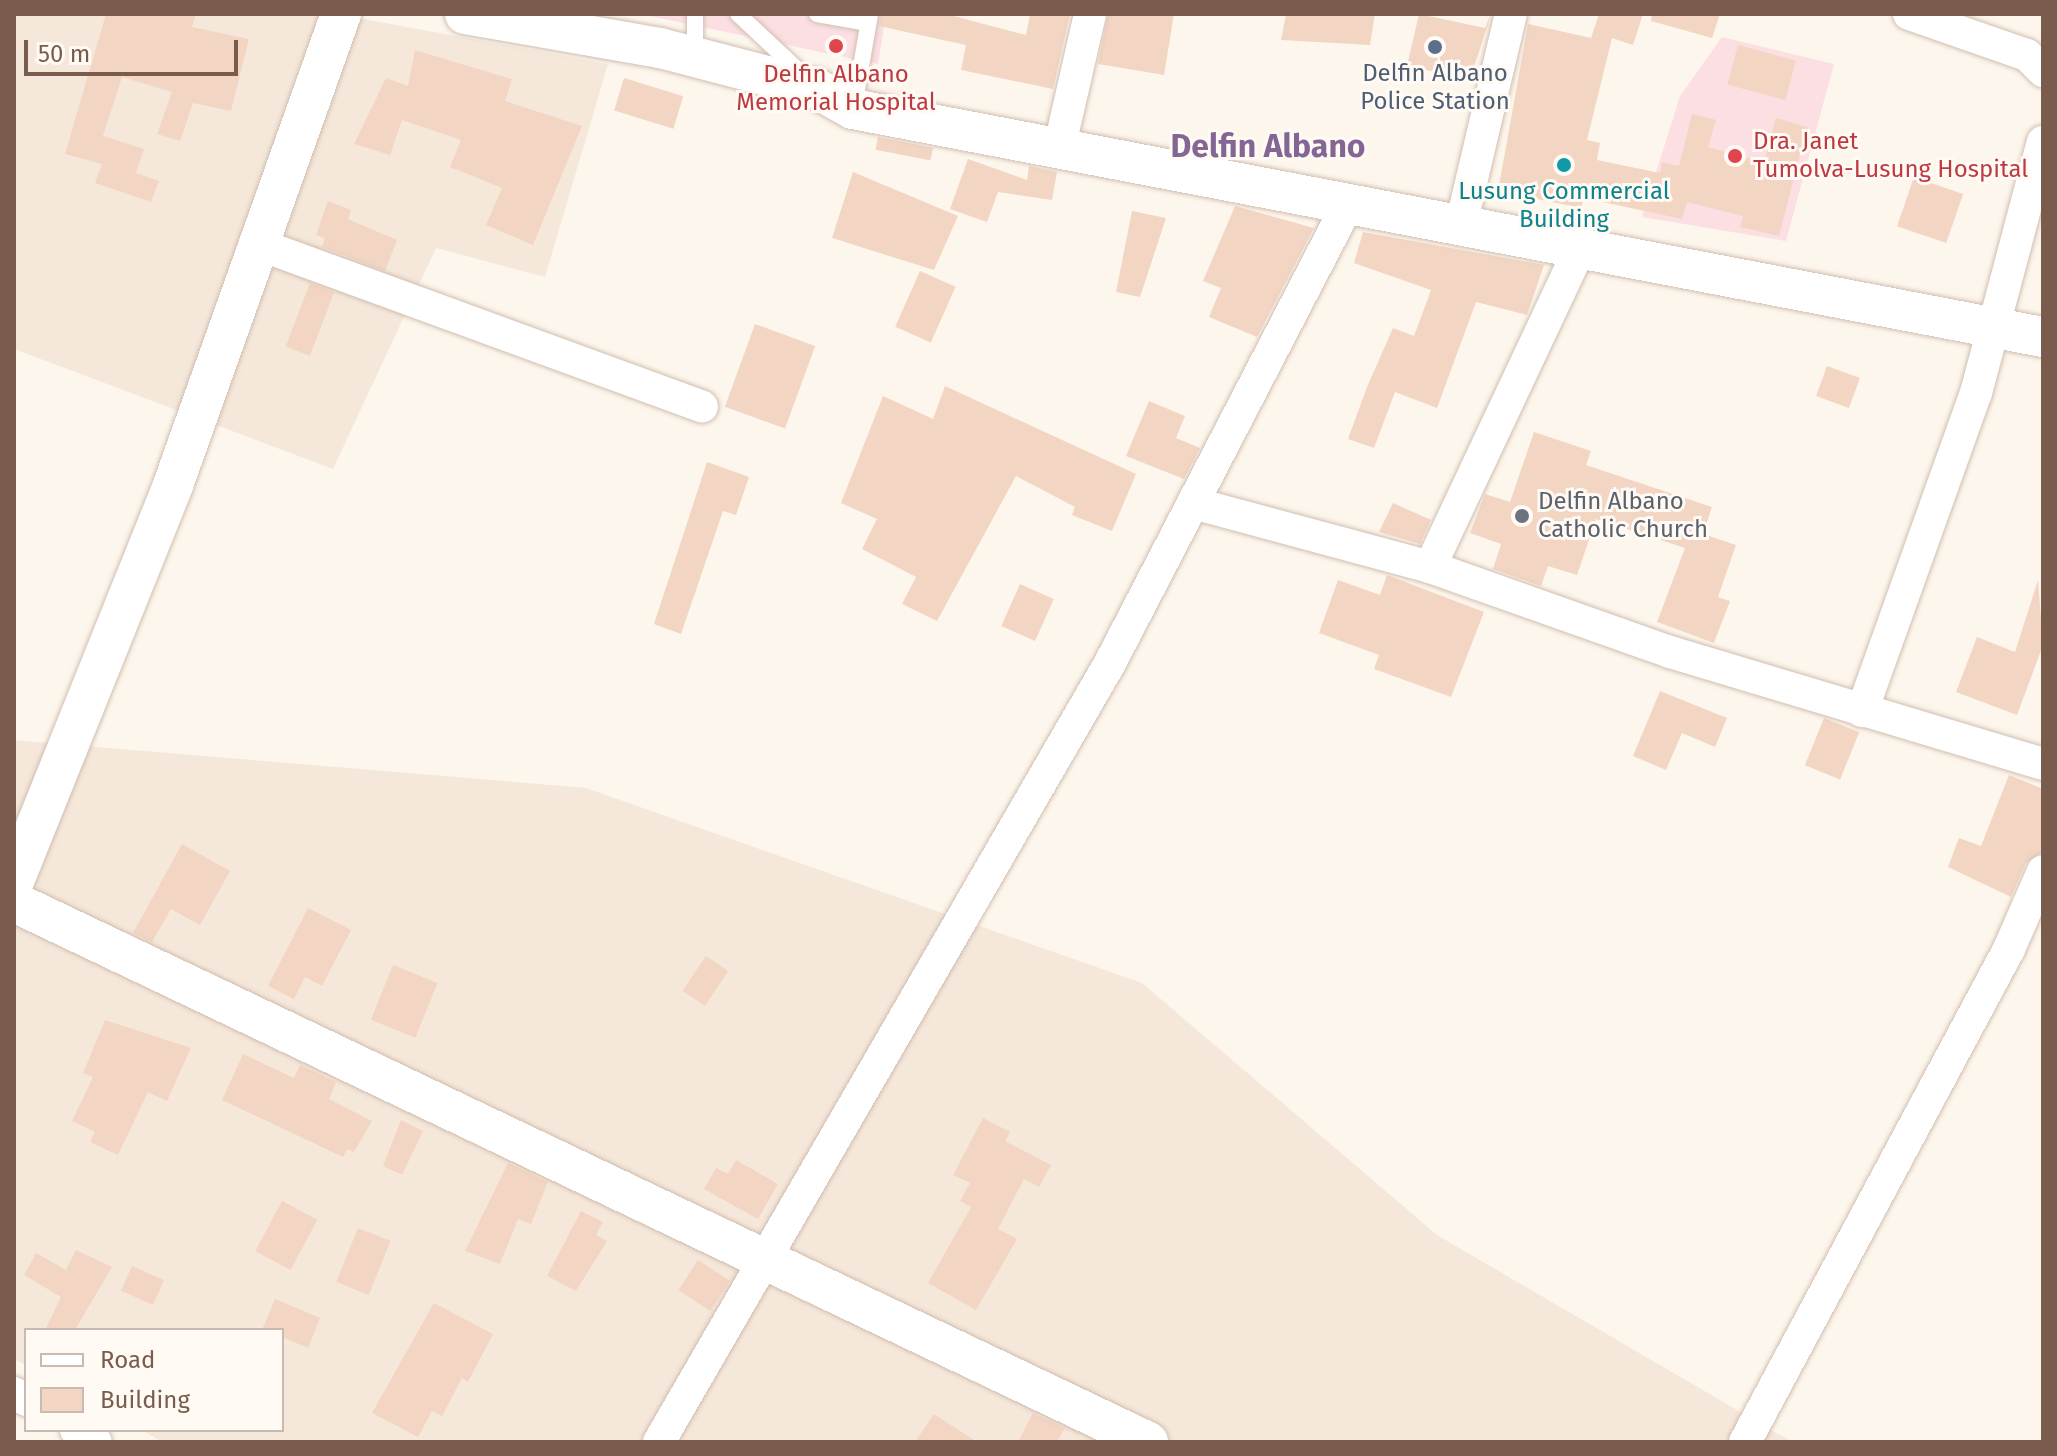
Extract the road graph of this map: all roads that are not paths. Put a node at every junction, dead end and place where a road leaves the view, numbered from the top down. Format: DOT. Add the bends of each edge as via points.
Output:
graph roads {
  1 [pos="341,14"];
  2 [pos="465,14"];
  3 [pos="695,14"];
  4 [pos="738,14"];
  5 [pos="817,14"];
  6 [pos="1090,14"];
  7 [pos="1511,14"];
  8 [pos="1909,14"];
  9 [pos="869,18"];
  10 [pos="573,22"];
  11 [pos="695,59"];
  12 [pos="2043,71"];
  13 [pos="817,89"];
  14 [pos="853,109"];
  15 [pos="2043,142"];
  16 [pos="1060,145"];
  17 [pos="1348,204"];
  18 [pos="1461,225"];
  19 [pos="255,243"];
  20 [pos="1580,248"];
  21 [pos="1994,327"];
  22 [pos="2043,337"];
  23 [pos="702,407"];
  24 [pos="1193,503"];
  25 [pos="1430,567"];
  26 [pos="1862,711"];
  27 [pos="2043,764"];
  28 [pos="2043,871"];
  29 [pos="14,881"];
  30 [pos="14,902"];
  31 [pos="765,1257"];
  32 [pos="659,1442"];
  33 [pos="1148,1442"];
  34 [pos="1745,1442"];
  1 -- 19 [label="street"];
  2 -- 10 [label="street"];
  3 -- 11 [label="lane"];
  4 -- 13 [label="lane"];
  5 -- 9 [label="lane"];
  6 -- 16 [label="street"];
  7 -- 18 [label="street"];
  8 -- 12 [label="street" via="2027,55"];
  9 -- 14 [label="lane"];
  10 -- 11 [label="street"];
  11 -- 13 [label="street"];
  13 -- 14 [label="street"];
  14 -- 16 [label="street"];
  15 -- 21 [label="street"];
  16 -- 17 [label="street"];
  17 -- 18 [label="street"];
  17 -- 24 [label="street"];
  18 -- 20 [label="street"];
  19 -- 23 [label="street"];
  19 -- 29 [label="street" via="173,485"];
  20 -- 21 [label="street"];
  20 -- 25 [label="street"];
  21 -- 22 [label="street"];
  21 -- 26 [label="street"];
  24 -- 25 [label="street"];
  24 -- 31 [label="street" via="1016,832"];
  25 -- 26 [label="street"];
  26 -- 27 [label="street"];
  28 -- 34 [label="street" via="2009,949"];
  30 -- 31 [label="street" via="423,1101"];
  31 -- 32 [label="street"];
  31 -- 33 [label="street"];
}
